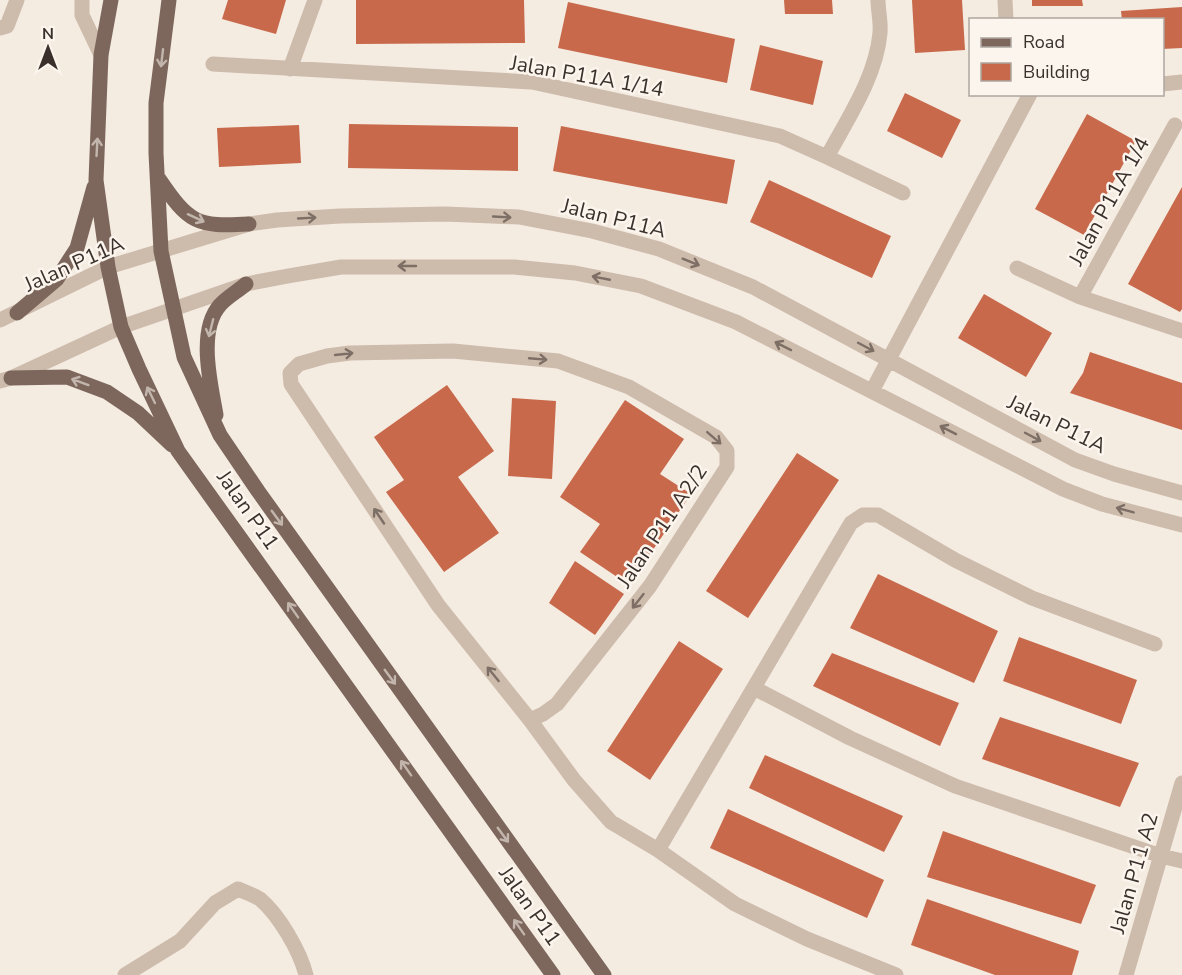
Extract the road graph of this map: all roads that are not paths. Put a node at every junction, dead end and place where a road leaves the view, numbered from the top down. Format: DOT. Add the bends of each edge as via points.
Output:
graph roads {
  1 [pos="16,0"];
  2 [pos="82,0"];
  3 [pos="111,0"];
  4 [pos="170,0"];
  5 [pos="315,0"];
  6 [pos="878,0"];
  7 [pos="1005,0"];
  8 [pos="1006,18"];
  9 [pos="0,28"];
  10 [pos="101,55"];
  11 [pos="213,64"];
  12 [pos="290,69"];
  13 [pos="1182,82"];
  14 [pos="1164,84"];
  15 [pos="1029,96"];
  16 [pos="1175,125"];
  17 [pos="827,157"];
  18 [pos="159,179"];
  19 [pos="96,180"];
  20 [pos="903,194"];
  21 [pos="249,224"];
  22 [pos="161,251"];
  23 [pos="108,267"];
  24 [pos="1017,268"];
  25 [pos="246,284"];
  26 [pos="1080,297"];
  27 [pos="173,308"];
  28 [pos="17,313"];
  29 [pos="0,320"];
  30 [pos="121,327"];
  31 [pos="1182,331"];
  32 [pos="889,360"];
  33 [pos="5,380"];
  34 [pos="872,391"];
  35 [pos="220,435"];
  36 [pos="178,451"];
  37 [pos="1182,493"];
  38 [pos="1182,525"];
  39 [pos="1155,644"];
  40 [pos="754,688"];
  41 [pos="530,720"];
  42 [pos="1182,783"];
  43 [pos="658,850"];
  44 [pos="1161,856"];
  45 [pos="1182,861"];
  46 [pos="125,975"];
  47 [pos="306,975"];
  48 [pos="553,975"];
  49 [pos="604,975"];
  50 [pos="896,975"];
  51 [pos="1126,975"];
  1 -- 9 [label="street" via="11,20"];
  2 -- 10 [label="street" via="82,15"];
  3 -- 10 [label="main road, Jalan P11"];
  4 -- 18 [label="main road, Jalan P11, one-way" via="156,103"];
  5 -- 12 [label="street"];
  6 -- 17 [label="street" via="880,32 872,67"];
  7 -- 8 [label="street"];
  19 -- 10 [label="main road, Jalan P11, one-way"];
  11 -- 12 [label="street, Jalan P11A 1/14"];
  12 -- 17 [label="street, Jalan P11A 1/14" via="532,82 780,136"];
  13 -- 14 [label="street"];
  15 -- 32 [label="street"];
  16 -- 26 [label="street, Jalan P11A 1/4"];
  17 -- 20 [label="street, Jalan P11A 1/14"];
  18 -- 21 [label="main road, one-way" via="180,209 198,222"];
  18 -- 22 [label="main road, Jalan P11"];
  19 -- 23 [label="main road, Jalan P11"];
  19 -- 28 [label="main road" via="77,248 57,279"];
  21 -- 22 [label="street, Jalan P11A"];
  21 -- 32 [label="street, Jalan P11A, one-way" via="340,216 445,214 519,217 592,231 659,249 753,287"];
  22 -- 23 [label="street, Jalan P11A"];
  22 -- 27 [label="main road, Jalan P11"];
  23 -- 28 [label="street, Jalan P11A"];
  23 -- 30 [label="main road, Jalan P11"];
  24 -- 26 [label="street"];
  25 -- 27 [label="street"];
  34 -- 25 [label="street, one-way" via="736,322 641,286 575,273 514,267 341,267"];
  25 -- 35 [label="main road, one-way" via="219,306 209,328 208,364"];
  26 -- 31 [label="street"];
  27 -- 30 [label="street"];
  27 -- 35 [label="main road, Jalan P11" via="184,357"];
  28 -- 29 [label="street, Jalan P11A"];
  30 -- 33 [label="street"];
  36 -- 30 [label="main road, Jalan P11, one-way"];
  32 -- 34 [label="street"];
  32 -- 37 [label="street, Jalan P11A, one-way" via="1076,460"];
  36 -- 33 [label="main road, one-way" via="138,413 107,392 67,377"];
  38 -- 34 [label="street, one-way" via="1102,504 1063,489"];
  35 -- 49 [label="main road, Jalan P11, one-way"];
  48 -- 36 [label="main road, Jalan P11, one-way"];
  39 -- 40 [label="street" via="1032,598 955,560 878,515 863,515 850,523"];
  40 -- 43 [label="street"];
  40 -- 44 [label="street" via="849,738 955,786"];
  41 -- 41 [label="street, Jalan P11 A2/2, one-way" via="438,605 291,384 290,373 299,364 350,353 453,351 558,361 629,387 716,437 727,451 727,467 650,586 557,704"];
  41 -- 43 [label="street" via="611,822"];
  42 -- 44 [label="street, Jalan P11 A2"];
  43 -- 50 [label="street" via="735,904"];
  44 -- 45 [label="street"];
  44 -- 51 [label="street, Jalan P11 A2"];
  46 -- 47 [label="street" via="180,941 215,903 238,889 259,899 281,922"];
}
